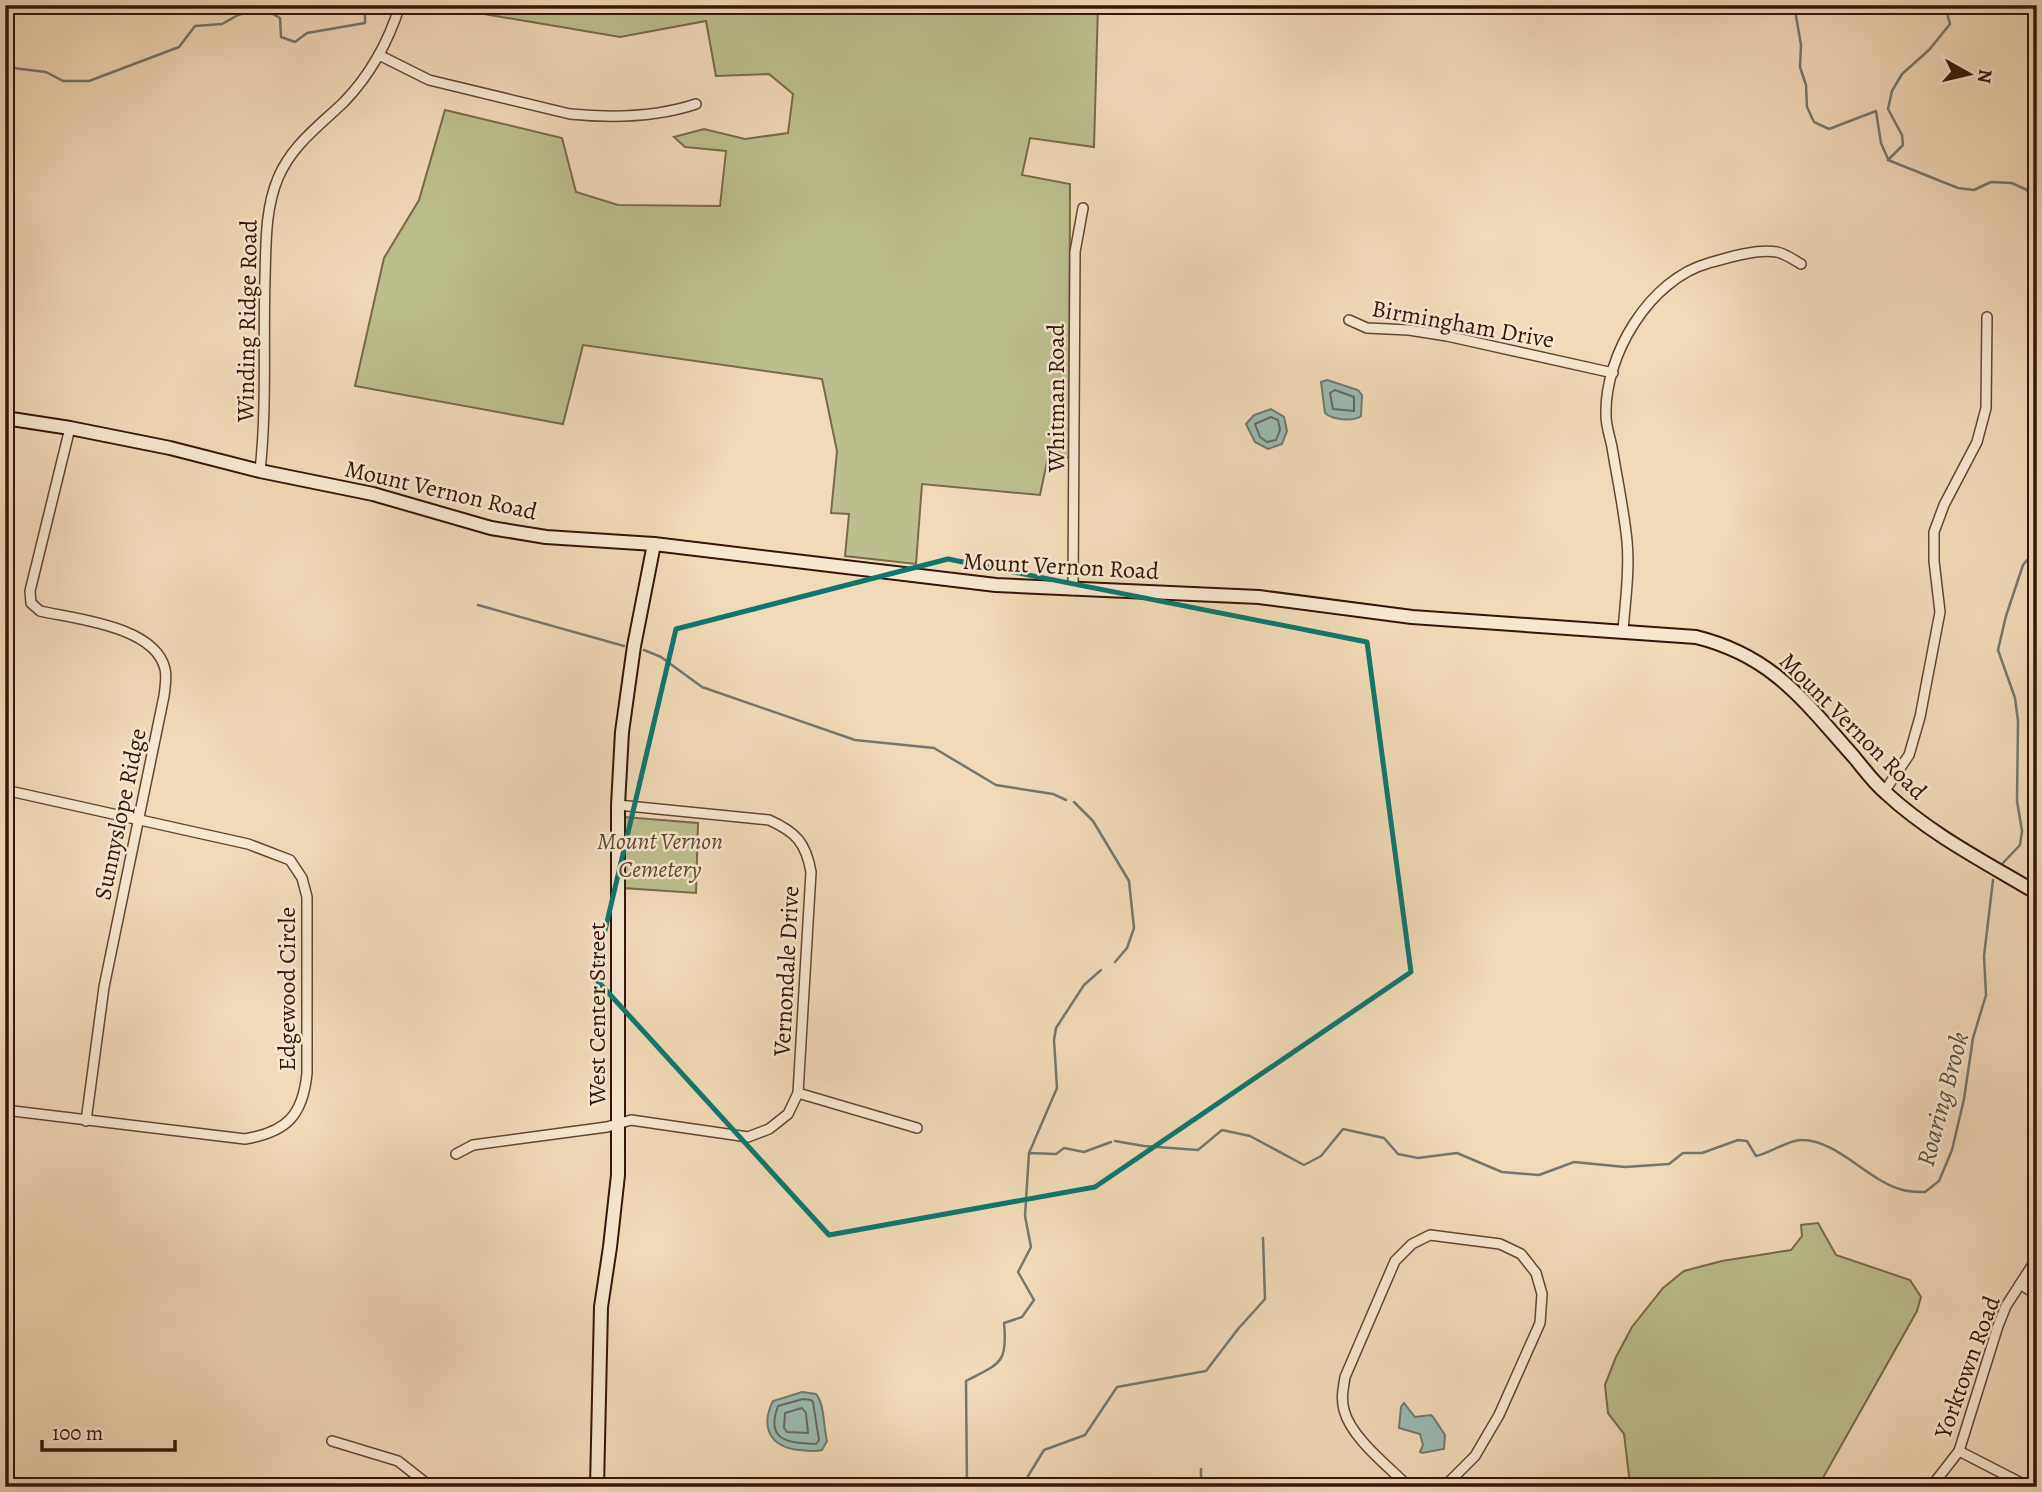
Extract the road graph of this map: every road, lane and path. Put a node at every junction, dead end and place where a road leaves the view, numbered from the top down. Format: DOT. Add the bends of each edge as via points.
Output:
graph roads {
  1 [pos="400,5"];
  2 [pos="379,55"];
  3 [pos="696,104"];
  4 [pos="1083,208"];
  5 [pos="1801,264"];
  6 [pos="1987,317"];
  7 [pos="1349,320"];
  8 [pos="1613,373"];
  9 [pos="5,418"];
  10 [pos="69,428"];
  11 [pos="260,471"];
  12 [pos="654,544"];
  13 [pos="1073,590"];
  14 [pos="1622,631"];
  15 [pos="5,790"];
  16 [pos="1884,792"];
  17 [pos="618,806"];
  18 [pos="139,821"];
  19 [pos="2037,893"];
  20 [pos="798,1093"];
  21 [pos="5,1110"];
  22 [pos="86,1121"];
  23 [pos="618,1123"];
  24 [pos="917,1128"];
  25 [pos="456,1154"];
  26 [pos="2037,1258"];
  27 [pos="2020,1284"];
  28 [pos="2037,1295"];
  29 [pos="332,1441"];
  30 [pos="1959,1451"];
  31 [pos="431,1487"];
  32 [pos="597,1487"];
  33 [pos="1409,1487"];
  34 [pos="1444,1487"];
  35 [pos="1931,1487"];
  36 [pos="2029,1487"];
  1 -- 2 [label="street, Winding Ridge Road"];
  2 -- 3 [label="street" via="429,80 570,114 675,111"];
  2 -- 11 [label="street, Winding Ridge Road" via="345,100 287,159 271,198"];
  4 -- 13 [label="street, Whitman Road" via="1075,252"];
  5 -- 8 [label="street" via="1776,252 1750,254 1699,266 1676,278 1654,296 1636,320"];
  6 -- 16 [label="street" via="1986,408 1977,442 1934,532 1940,612 1920,717 1909,755"];
  7 -- 8 [label="street, Birmingham Drive" via="1367,328 1447,336"];
  8 -- 14 [label="street" via="1606,417 1628,544"];
  9 -- 10 [label="main road, Mount Vernon Road"];
  10 -- 11 [label="main road, Mount Vernon Road"];
  10 -- 18 [label="street, Sunnyslope Ridge" via="30,591 32,603 40,611 122,629 154,651 165,668 164,696"];
  11 -- 12 [label="main road, Mount Vernon Road" via="373,494 491,528 546,537"];
  12 -- 13 [label="main road, Mount Vernon Road" via="958,581"];
  12 -- 17 [label="main road, West Center Street" via="622,732"];
  13 -- 14 [label="main road, Mount Vernon Road" via="1259,597 1412,617"];
  14 -- 16 [label="main road, Mount Vernon Road" via="1696,637 1756,660 1784,680"];
  15 -- 18 [label="street, Edgewood Circle"];
  16 -- 19 [label="main road, Mount Vernon Road" via="1918,821"];
  17 -- 20 [label="street, Vernondale Drive" via="769,820 790,829 801,842 811,872"];
  17 -- 23 [label="main road, West Center Street"];
  18 -- 22 [label="street, Sunnyslope Ridge" via="104,987"];
  18 -- 22 [label="street, Edgewood Circle" via="248,844 290,860 302,878 307,898 305,1095 297,1114 283,1126 265,1136 245,1139"];
  20 -- 23 [label="street, Vernondale Drive" via="788,1114 769,1129 748,1137 631,1120"];
  20 -- 24 [label="street"];
  21 -- 22 [label="street, Edgewood Circle"];
  23 -- 25 [label="street, Vernondale Drive" via="496,1140"];
  23 -- 32 [label="main road, West Center Street" via="615,1211 601,1307"];
  26 -- 27 [label="street, Yorktown Road"];
  27 -- 28 [label="street"];
  27 -- 30 [label="street, Yorktown Road" via="1998,1326"];
  29 -- 31 [label="street" via="398,1461"];
  30 -- 35 [label="street, Yorktown Road"];
  30 -- 36 [label="street"];
  33 -- 34 [label="street" via="1360,1439 1344,1413 1342,1394 1345,1377 1395,1261 1412,1244 1430,1235 1500,1244 1521,1254 1536,1273 1542,1294 1540,1322 1499,1415 1475,1456"];
}
